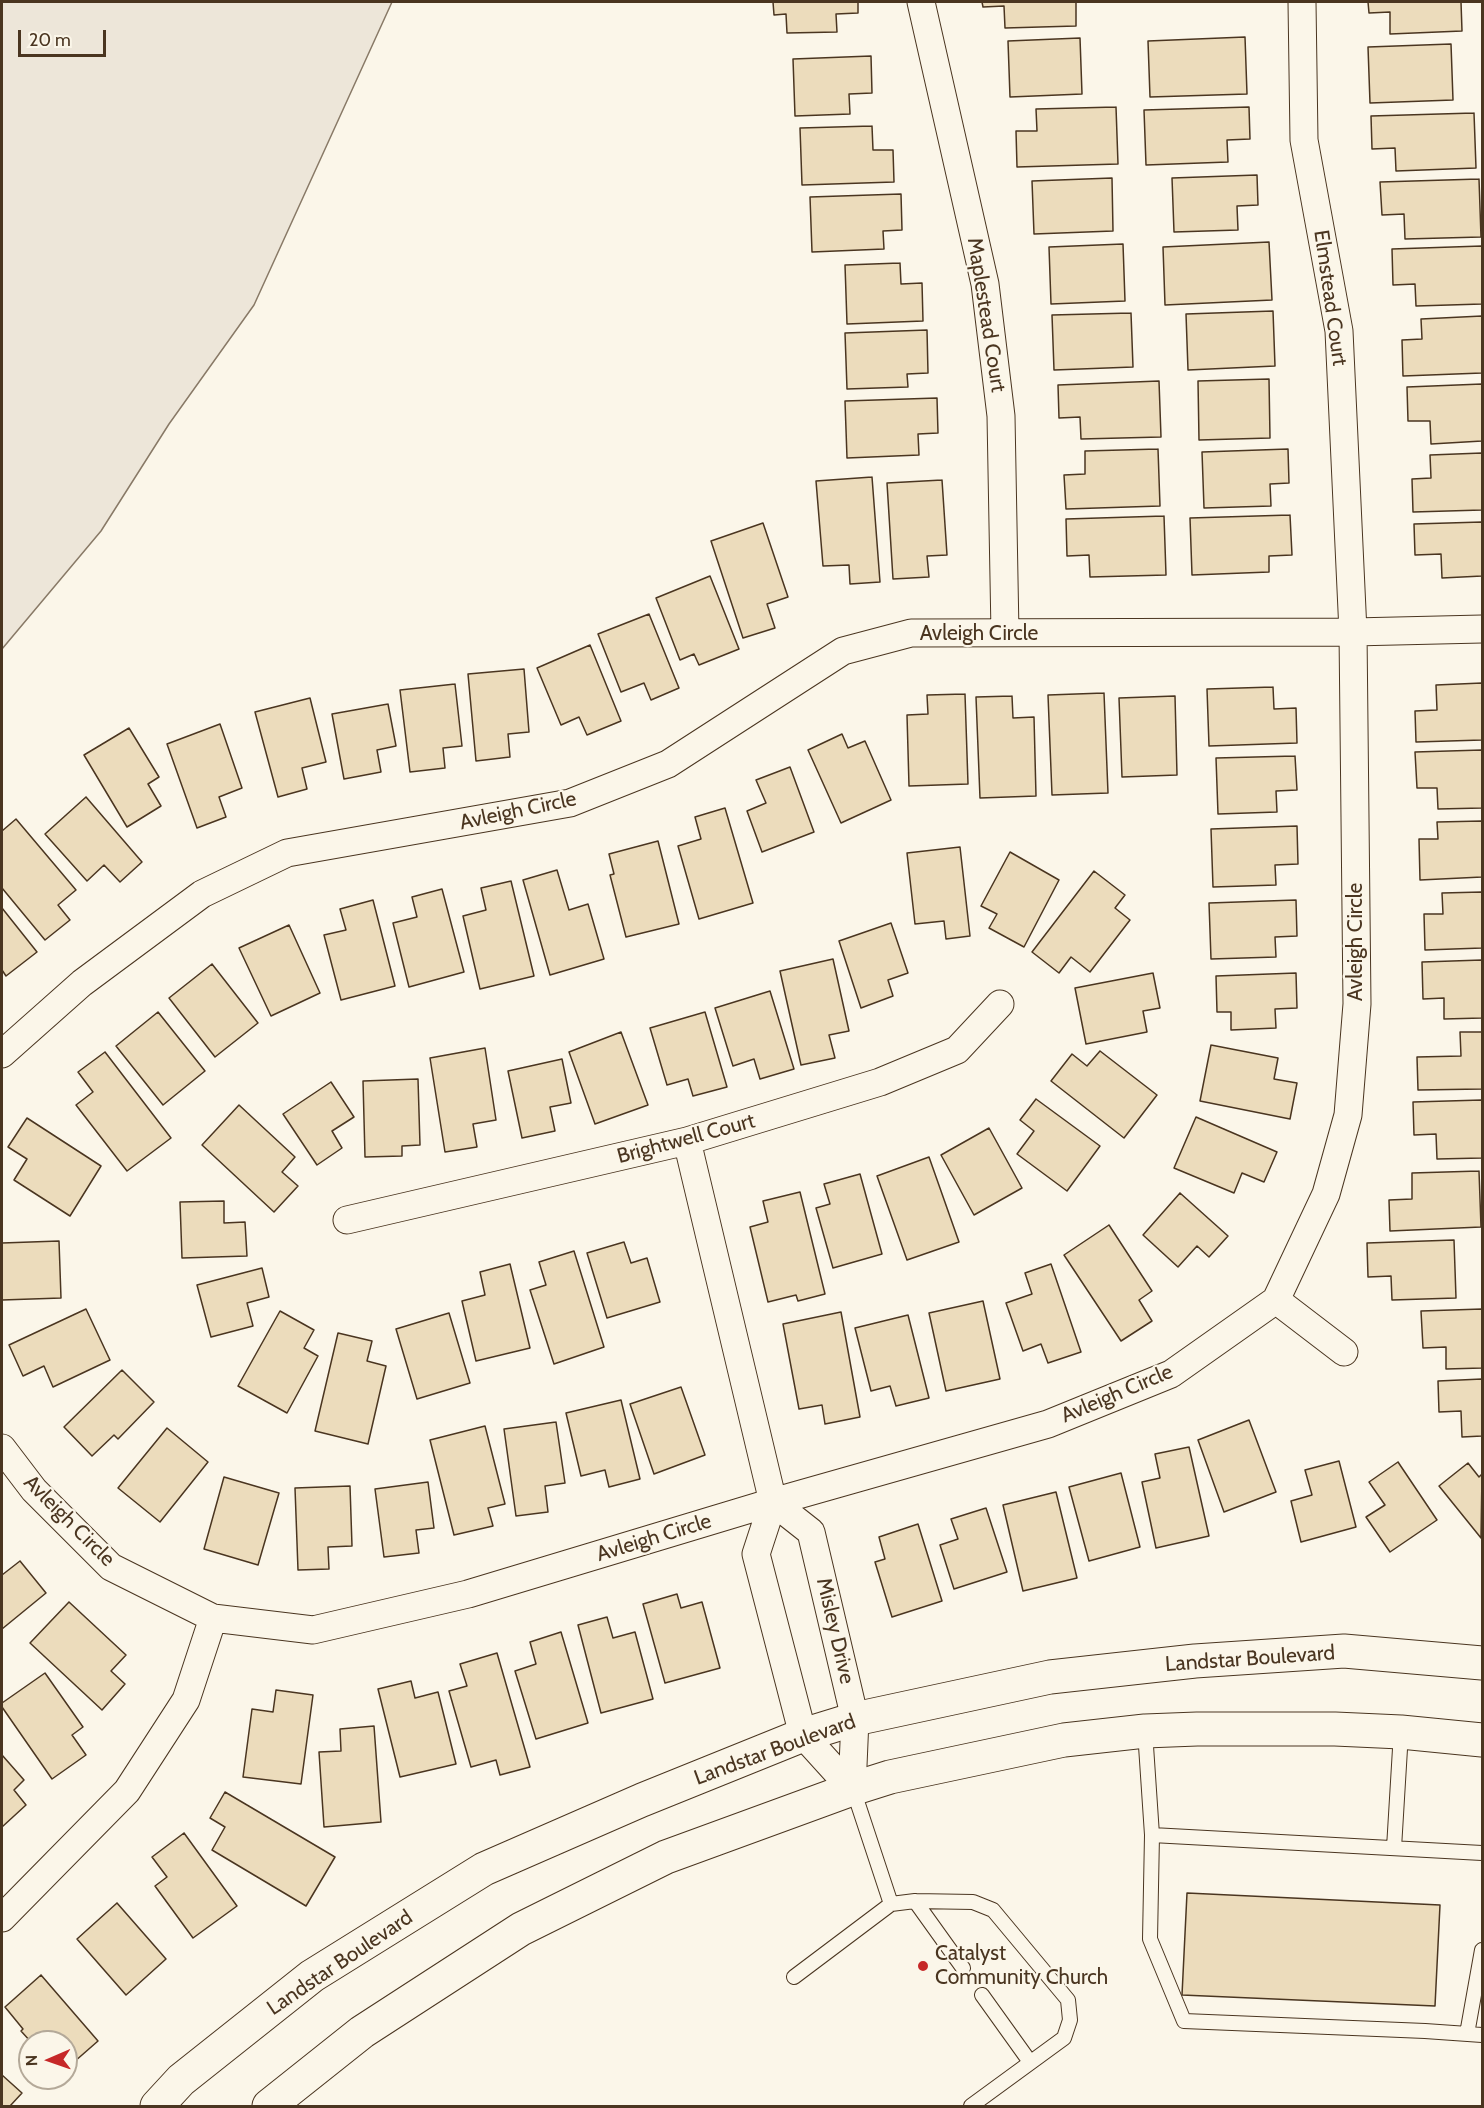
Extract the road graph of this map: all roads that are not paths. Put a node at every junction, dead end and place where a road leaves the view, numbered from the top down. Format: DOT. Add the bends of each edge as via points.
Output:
graph roads {
  1 [pos="921,2"];
  2 [pos="1302,2"];
  3 [pos="1482,628"];
  4 [pos="1353,632"];
  5 [pos="1005,633"];
  6 [pos="1000,1004"];
  7 [pos="2,1054"];
  8 [pos="687,1141"];
  9 [pos="347,1220"];
  10 [pos="1276,1300"];
  11 [pos="1344,1352"];
  12 [pos="2,1448"];
  13 [pos="773,1502"];
  14 [pos="213,1618"];
  15 [pos="1482,1663"];
  16 [pos="855,1719"];
  17 [pos="1145,1731"];
  18 [pos="1401,1732"];
  19 [pos="802,1735"];
  20 [pos="1482,1740"];
  21 [pos="852,1789"];
  22 [pos="1152,1835"];
  23 [pos="1394,1848"];
  24 [pos="1482,1853"];
  25 [pos="915,1901"];
  26 [pos="891,1904"];
  27 [pos="2,1918"];
  28 [pos="1482,1950"];
  29 [pos="963,1968"];
  30 [pos="794,1977"];
  31 [pos="982,1995"];
  32 [pos="1467,2034"];
  33 [pos="1482,2035"];
  34 [pos="1030,2062"];
  35 [pos="158,2106"];
  36 [pos="269,2106"];
  37 [pos="971,2106"];
  1 -- 5 [label="street, Maplestead Court" via="985,284 1001,416"];
  2 -- 4 [label="street, Elmstead Court" via="1304,140 1339,331"];
  3 -- 4 [label="street"];
  4 -- 5 [label="street, Avleigh Circle"];
  4 -- 10 [label="street, Avleigh Circle" via="1357,1004 1348,1115 1326,1194"];
  5 -- 7 [label="street, Avleigh Circle" via="911,633 843,651 668,765 570,803 287,853 202,894 82,983"];
  6 -- 8 [label="street, Brightwell Court" via="957,1050 880,1082"];
  8 -- 9 [label="street, Brightwell Court"];
  8 -- 13 [label="street"];
  10 -- 11 [label="street"];
  10 -- 13 [label="street, Avleigh Circle" via="1171,1374 1048,1424"];
  12 -- 14 [label="street, Avleigh Circle" via="34,1490 111,1567"];
  13 -- 14 [label="street, Avleigh Circle" via="468,1594 313,1630"];
  13 -- 16 [label="street, Misley Drive" via="811,1532"];
  13 -- 19 [label="street" via="756,1554"];
  14 -- 27 [label="street" via="186,1700 127,1791"];
  15 -- 16 [label="main road, Landstar Boulevard" via="1344,1651 1195,1661 1050,1677"];
  16 -- 19 [label="main road, Landstar Boulevard"];
  16 -- 21 [label="street, Misley Drive"];
  17 -- 18 [label="main road"];
  17 -- 21 [label="main road" via="1064,1740 890,1777"];
  17 -- 22 [label="lane"];
  18 -- 20 [label="main road"];
  18 -- 23 [label="lane"];
  19 -- 21 [label="street"];
  19 -- 35 [label="main road, Landstar Boulevard" via="484,1869 312,1977 180,2080"];
  21 -- 26 [label="lane"];
  21 -- 36 [label="main road" via="666,1857 521,1929 362,2032"];
  22 -- 23 [label="lane"];
  22 -- 32 [label="lane" via="1150,1939 1184,2021"];
  23 -- 24 [label="lane"];
  25 -- 26 [label="lane"];
  25 -- 29 [label="lane"];
  25 -- 34 [label="lane" via="974,1902 993,1910 1068,2000 1070,2020 1064,2038"];
  26 -- 30 [label="lane"];
  28 -- 32 [label="lane"];
  31 -- 34 [label="lane"];
  32 -- 33 [label="lane"];
  34 -- 37 [label="lane"];
}
